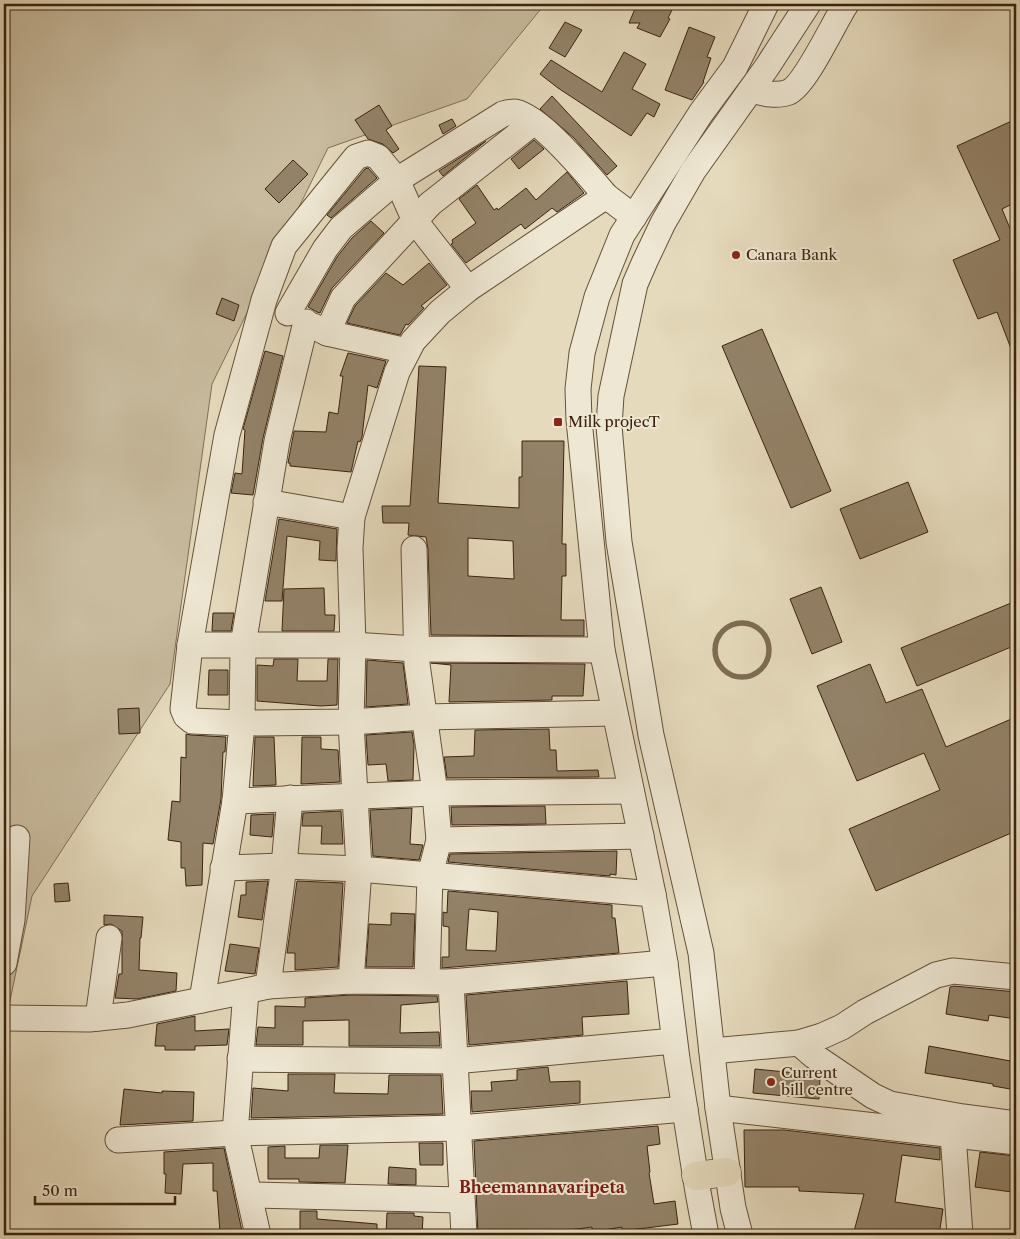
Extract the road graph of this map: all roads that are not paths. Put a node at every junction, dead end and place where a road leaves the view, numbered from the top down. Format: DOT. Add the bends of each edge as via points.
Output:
graph roads {
  1 [pos="766,4"];
  2 [pos="808,4"];
  3 [pos="846,4"];
  4 [pos="751,90"];
  5 [pos="534,122"];
  6 [pos="397,180"];
  7 [pos="606,196"];
  8 [pos="634,217"];
  9 [pos="415,221"];
  10 [pos="468,288"];
  11 [pos="264,300"];
  12 [pos="307,323"];
  13 [pos="407,352"];
  14 [pos="266,502"];
  15 [pos="352,517"];
  16 [pos="414,549"];
  17 [pos="190,645"];
  18 [pos="243,645"];
  19 [pos="353,645"];
  20 [pos="415,649"];
  21 [pos="602,650"];
  22 [pos="614,713"];
  23 [pos="424,717"];
  24 [pos="351,722"];
  25 [pos="242,723"];
  26 [pos="631,791"];
  27 [pos="435,793"];
  28 [pos="355,796"];
  29 [pos="290,798"];
  30 [pos="235,801"];
  31 [pos="641,836"];
  32 [pos="17,838"];
  33 [pos="439,840"];
  34 [pos="284,866"];
  35 [pos="223,868"];
  36 [pos="359,869"];
  37 [pos="430,875"];
  38 [pos="653,894"];
  39 [pos="109,938"];
  40 [pos="665,962"];
  41 [pos="4,963"];
  42 [pos="1016,977"];
  43 [pos="351,980"];
  44 [pos="438,981"];
  45 [pos="257,989"];
  46 [pos="202,1000"];
  47 [pos="4,1018"];
  48 [pos="98,1018"];
  49 [pos="674,1041"];
  50 [pos="799,1043"];
  51 [pos="712,1051"];
  52 [pos="240,1059"];
  53 [pos="454,1061"];
  54 [pos="718,1108"];
  55 [pos="685,1110"];
  56 [pos="1016,1124"];
  57 [pos="459,1128"];
  58 [pos="235,1133"];
  59 [pos="953,1134"];
  60 [pos="118,1140"];
  61 [pos="1016,1142"];
  62 [pos="727,1172"];
  63 [pos="696,1176"];
  64 [pos="249,1195"];
  65 [pos="461,1200"];
  66 [pos="258,1235"];
  67 [pos="464,1235"];
  68 [pos="706,1235"];
  69 [pos="740,1235"];
  70 [pos="960,1235"];
  1 -- 8 [label="street" via="735,67 701,113"];
  2 -- 4 [label="street"];
  3 -- 4 [label="street" via="803,79 790,92 774,95"];
  4 -- 51 [label="street" via="693,171 663,223 635,284 611,396 609,426 619,542 648,716 701,953"];
  5 -- 6 [label="street" via="513,112 503,114"];
  5 -- 7 [label="street" via="569,153"];
  5 -- 9 [label="street" via="430,204"];
  6 -- 9 [label="street"];
  6 -- 11 [label="street" via="378,157 368,153 356,157 284,246"];
  6 -- 12 [label="street" via="341,228 326,249"];
  7 -- 8 [label="street"];
  7 -- 10 [label="street"];
  8 -- 21 [label="street" via="622,235 597,297 582,353 578,389"];
  9 -- 10 [label="street"];
  9 -- 12 [label="street" via="343,298"];
  10 -- 13 [label="street" via="440,312"];
  11 -- 12 [label="street"];
  11 -- 17 [label="street" via="227,435"];
  12 -- 13 [label="street"];
  12 -- 14 [label="street" via="277,442"];
  13 -- 15 [label="street" via="397,372"];
  14 -- 15 [label="street"];
  14 -- 18 [label="street"];
  15 -- 19 [label="street"];
  16 -- 20 [label="street"];
  17 -- 18 [label="street"];
  17 -- 25 [label="street" via="183,709 186,716 192,721"];
  18 -- 19 [label="street"];
  18 -- 25 [label="street"];
  19 -- 20 [label="street"];
  19 -- 24 [label="street"];
  20 -- 21 [label="street"];
  20 -- 23 [label="street"];
  21 -- 22 [label="street"];
  22 -- 23 [label="street"];
  22 -- 26 [label="street"];
  23 -- 24 [label="street"];
  23 -- 27 [label="street"];
  24 -- 25 [label="street"];
  24 -- 28 [label="street"];
  25 -- 30 [label="street"];
  26 -- 27 [label="street"];
  26 -- 31 [label="street"];
  27 -- 28 [label="street"];
  27 -- 33 [label="street"];
  28 -- 29 [label="street"];
  28 -- 36 [label="street"];
  29 -- 30 [label="street"];
  29 -- 34 [label="street"];
  30 -- 35 [label="street"];
  31 -- 33 [label="street"];
  31 -- 38 [label="street"];
  32 -- 41 [label="street" via="12,920"];
  33 -- 37 [label="street"];
  34 -- 35 [label="street"];
  34 -- 36 [label="street"];
  34 -- 45 [label="street"];
  35 -- 46 [label="street"];
  36 -- 37 [label="street"];
  36 -- 43 [label="street"];
  37 -- 38 [label="street"];
  37 -- 44 [label="street"];
  38 -- 40 [label="street"];
  39 -- 48 [label="street"];
  40 -- 44 [label="street"];
  40 -- 49 [label="street"];
  42 -- 50 [label="street" via="953,971 936,974 842,1027"];
  43 -- 44 [label="street"];
  43 -- 45 [label="street"];
  44 -- 53 [label="street"];
  45 -- 46 [label="street"];
  45 -- 52 [label="street"];
  46 -- 48 [label="street"];
  47 -- 48 [label="street"];
  49 -- 53 [label="street"];
  49 -- 55 [label="street"];
  50 -- 51 [label="street"];
  50 -- 56 [label="street" via="873,1096 890,1104"];
  51 -- 54 [label="street"];
  52 -- 53 [label="street"];
  52 -- 58 [label="street"];
  53 -- 57 [label="street"];
  54 -- 59 [label="street"];
  54 -- 62 [label="street"];
  55 -- 57 [label="street"];
  55 -- 63 [label="street"];
  57 -- 58 [label="street"];
  57 -- 65 [label="street"];
  58 -- 60 [label="street"];
  58 -- 64 [label="street"];
  59 -- 61 [label="street"];
  59 -- 70 [label="street"];
  62 -- 63 [label="main road"];
  62 -- 69 [label="street"];
  63 -- 68 [label="street"];
  64 -- 65 [label="street"];
  64 -- 66 [label="street"];
  65 -- 67 [label="street"];
}
